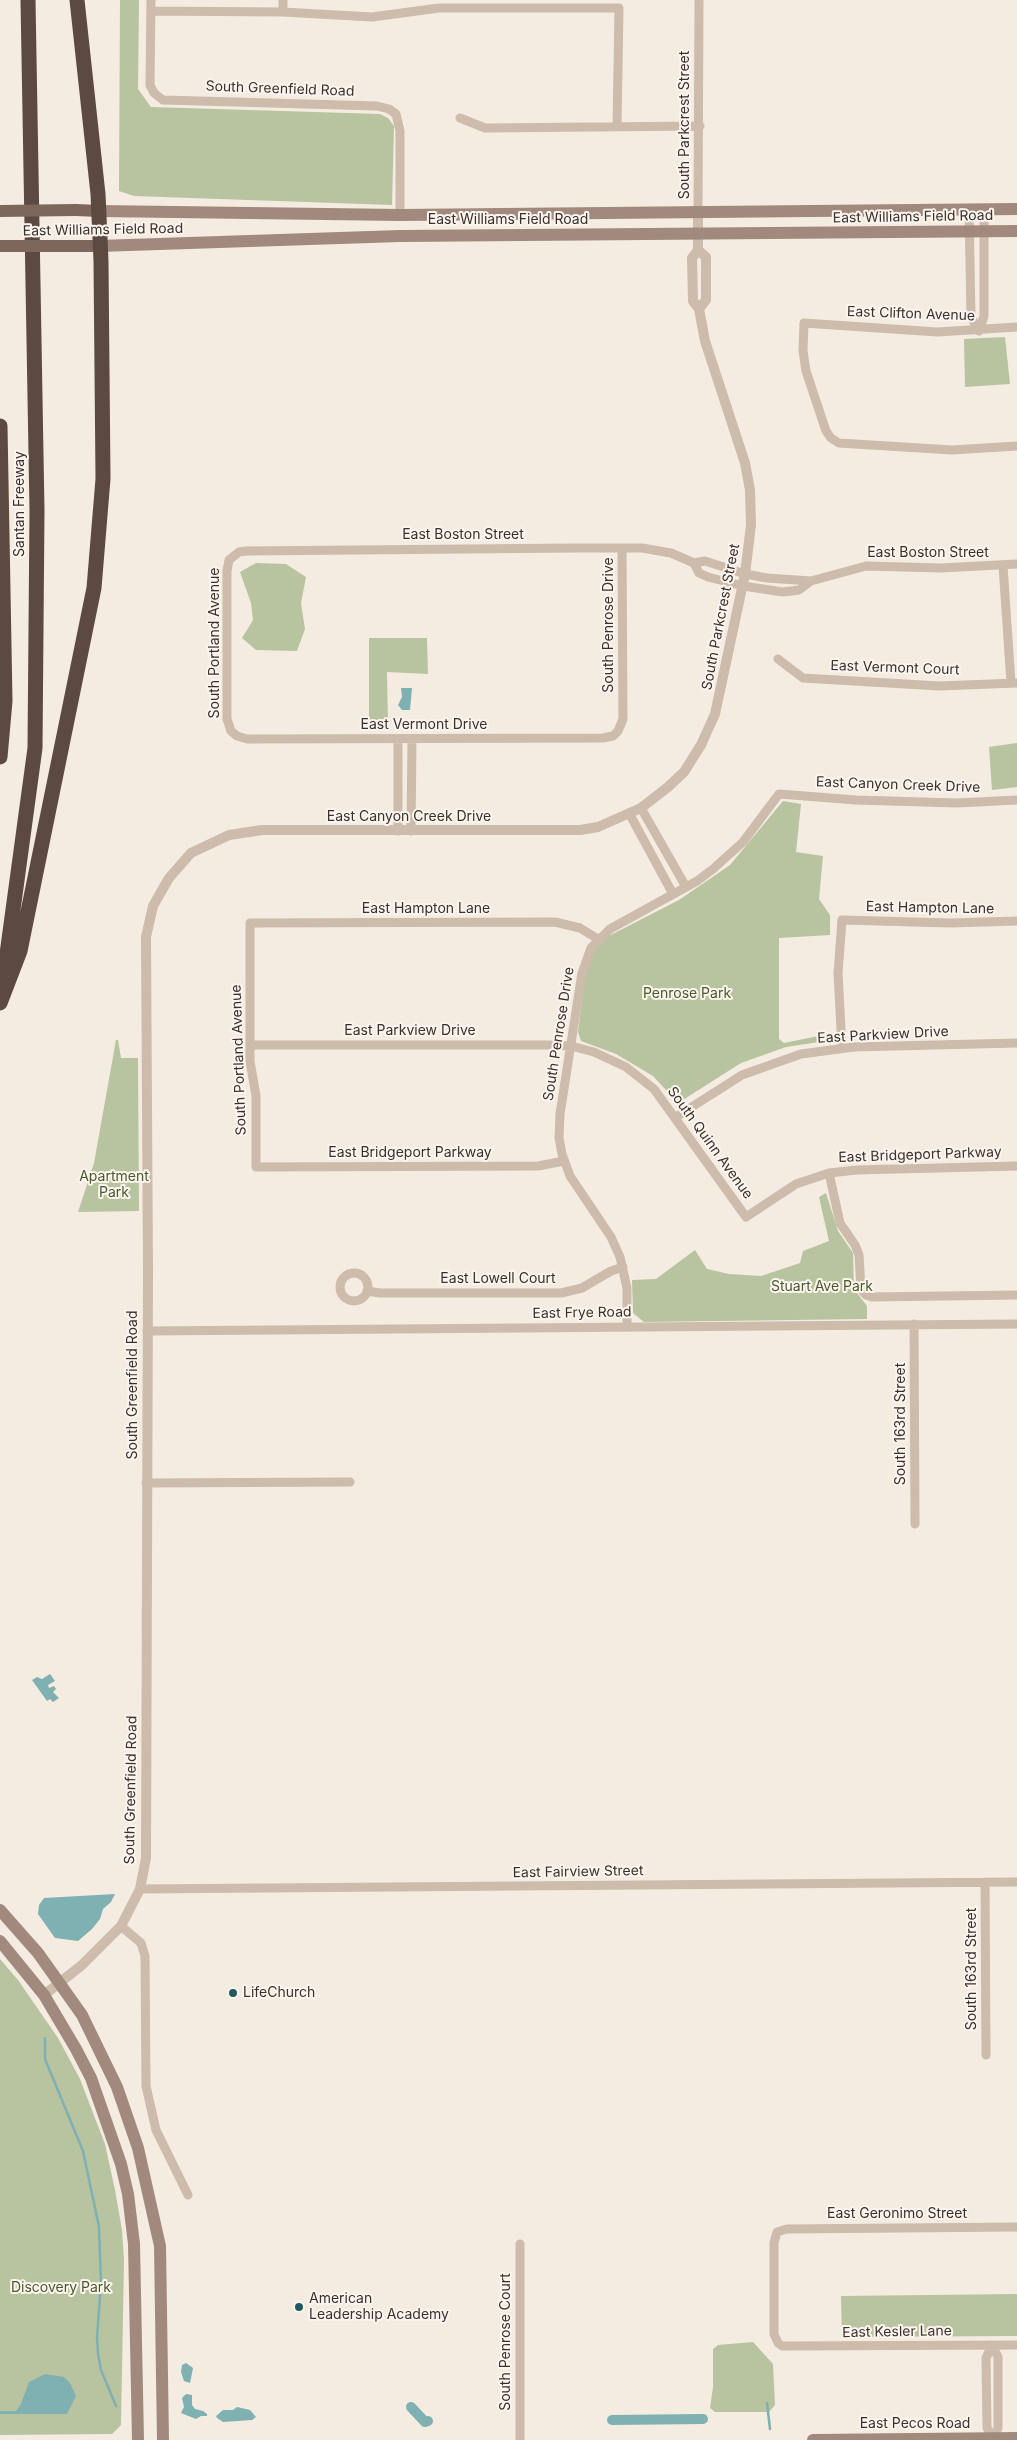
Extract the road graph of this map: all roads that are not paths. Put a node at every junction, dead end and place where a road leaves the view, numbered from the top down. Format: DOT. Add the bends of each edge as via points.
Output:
graph roads {
  1 [pos="28,0"];
  2 [pos="77,0"];
  3 [pos="150,0"];
  4 [pos="283,0"];
  5 [pos="699,0"];
  6 [pos="150,11"];
  7 [pos="283,12"];
  8 [pos="460,118"];
  9 [pos="617,126"];
  10 [pos="700,126"];
  11 [pos="984,209"];
  12 [pos="1017,209"];
  13 [pos="969,210"];
  14 [pos="0,211"];
  15 [pos="99,211"];
  16 [pos="698,211"];
  17 [pos="400,215"];
  18 [pos="983,231"];
  19 [pos="1017,231"];
  20 [pos="968,232"];
  21 [pos="698,234"];
  22 [pos="0,246"];
  23 [pos="99,246"];
  24 [pos="1017,327"];
  25 [pos="979,331"];
  26 [pos="0,426"];
  27 [pos="1017,446"];
  28 [pos="622,548"];
  29 [pos="232,557"];
  30 [pos="694,563"];
  31 [pos="1017,564"];
  32 [pos="1003,566"];
  33 [pos="745,574"];
  34 [pos="812,581"];
  35 [pos="743,586"];
  36 [pos="778,659"];
  37 [pos="1014,683"];
  38 [pos="231,731"];
  39 [pos="618,731"];
  40 [pos="398,739"];
  41 [pos="412,739"];
  42 [pos="0,757"];
  43 [pos="779,794"];
  44 [pos="1017,800"];
  45 [pos="641,808"];
  46 [pos="630,813"];
  47 [pos="398,831"];
  48 [pos="411,831"];
  49 [pos="191,853"];
  50 [pos="686,887"];
  51 [pos="673,894"];
  52 [pos="1017,921"];
  53 [pos="250,923"];
  54 [pos="598,939"];
  55 [pos="0,1004"];
  56 [pos="1017,1043"];
  57 [pos="250,1045"];
  58 [pos="571,1046"];
  59 [pos="842,1048"];
  60 [pos="676,1117"];
  61 [pos="564,1161"];
  62 [pos="1017,1166"];
  63 [pos="256,1167"];
  64 [pos="828,1173"];
  65 [pos="746,1217"];
  66 [pos="623,1267"];
  67 [pos="367,1291"];
  68 [pos="1017,1295"];
  69 [pos="914,1324"];
  70 [pos="1017,1324"];
  71 [pos="627,1326"];
  72 [pos="147,1330"];
  73 [pos="350,1482"];
  74 [pos="146,1483"];
  75 [pos="915,1524"];
  76 [pos="985,1882"];
  77 [pos="1017,1882"];
  78 [pos="140,1889"];
  79 [pos="0,1910"];
  80 [pos="121,1926"];
  81 [pos="0,1942"];
  82 [pos="61,1983"];
  83 [pos="44,1995"];
  84 [pos="986,2055"];
  85 [pos="188,2196"];
  86 [pos="1017,2227"];
  87 [pos="520,2244"];
  88 [pos="778,2344"];
  89 [pos="992,2345"];
  90 [pos="1017,2345"];
  91 [pos="986,2383"];
  92 [pos="998,2383"];
  93 [pos="1017,2438"];
  94 [pos="993,2439"];
  95 [pos="138,2440"];
  96 [pos="164,2440"];
  97 [pos="520,2440"];
  98 [pos="813,2440"];
  1 -- 55 [label="highway, Santan Freeway" via="37,510 35,748"];
  2 -- 15 [label="highway"];
  3 -- 6 [label="street, South Greenfield Road"];
  4 -- 7 [label="street"];
  5 -- 10 [label="street, South Parkcrest Street"];
  6 -- 7 [label="street"];
  6 -- 17 [label="street, South Greenfield Road" via="150,85 154,93 164,100 378,106 396,114 400,131"];
  7 -- 9 [label="street" via="372,17 438,8 620,8"];
  8 -- 9 [label="street" via="484,128"];
  9 -- 10 [label="street"];
  10 -- 16 [label="street, South Parkcrest Street"];
  11 -- 12 [label="main road, East Williams Field Road"];
  11 -- 13 [label="main road, East Williams Field Road"];
  11 -- 18 [label="street"];
  13 -- 16 [label="main road, East Williams Field Road"];
  13 -- 20 [label="street"];
  14 -- 15 [label="main road, East Williams Field Road, bridge"];
  15 -- 17 [label="main road, East Williams Field Road"];
  15 -- 23 [label="highway"];
  16 -- 17 [label="main road, East Williams Field Road"];
  16 -- 21 [label="street, South Parkcrest Street"];
  18 -- 19 [label="main road, East Williams Field Road"];
  18 -- 20 [label="main road, East Williams Field Road"];
  18 -- 25 [label="street" via="984,316"];
  20 -- 21 [label="main road, East Williams Field Road"];
  20 -- 25 [label="street" via="971,317"];
  21 -- 23 [label="main road, East Williams Field Road" via="400,236"];
  21 -- 33 [label="street, South Parkcrest Street" via="698,250 706,257 706,300 699,308 705,342 748,474 751,525"];
  22 -- 23 [label="main road, East Williams Field Road, bridge"];
  23 -- 55 [label="highway" via="103,479 94,588 20,950"];
  24 -- 25 [label="street, East Clifton Avenue"];
  25 -- 27 [label="street, East Clifton Avenue" via="894,330 804,323 806,370 826,431 834,441 853,445 943,449"];
  26 -- 42 [label="highway, Santan Freeway" via="5,701"];
  28 -- 29 [label="street, East Boston Street" via="246,551"];
  28 -- 30 [label="street, East Boston Street" via="656,550"];
  28 -- 39 [label="street, South Penrose Drive" via="622,718"];
  29 -- 38 [label="street, South Portland Avenue" via="227,571 227,719"];
  30 -- 33 [label="street, East Boston Street" via="705,561"];
  30 -- 35 [label="street, East Boston Street" via="699,573"];
  31 -- 32 [label="street, East Boston Street"];
  32 -- 34 [label="street, East Boston Street" via="870,565"];
  32 -- 37 [label="street"];
  33 -- 34 [label="street, East Boston Street"];
  33 -- 35 [label="street, South Parkcrest Street"];
  34 -- 35 [label="street, East Boston Street" via="799,590 783,592"];
  35 -- 45 [label="street, South Parkcrest Street" via="709,729 684,772"];
  36 -- 37 [label="street, East Vermont Court" via="803,678 939,686"];
  38 -- 40 [label="street, East Vermont Drive" via="247,739"];
  39 -- 41 [label="street, East Vermont Drive" via="603,738"];
  40 -- 41 [label="street, East Vermont Drive"];
  40 -- 47 [label="street"];
  41 -- 48 [label="street"];
  43 -- 44 [label="street, East Canyon Creek Drive" via="956,804"];
  43 -- 50 [label="street, South Penrose Drive" via="743,842 713,869"];
  45 -- 46 [label="street, South Parkcrest Street"];
  45 -- 50 [label="street"];
  46 -- 48 [label="street, East Canyon Creek Drive" via="598,827 562,832"];
  46 -- 51 [label="street"];
  47 -- 48 [label="street, East Canyon Creek Drive"];
  47 -- 49 [label="street, East Canyon Creek Drive" via="244,832 222,838"];
  49 -- 72 [label="street, South Greenfield Road" via="158,896 148,919 146,937"];
  50 -- 51 [label="street, South Penrose Drive"];
  51 -- 54 [label="street, South Penrose Drive"];
  52 -- 59 [label="street, East Hampton Lane" via="950,924 842,920 838,973"];
  53 -- 54 [label="street, East Hampton Lane" via="560,923 580,928"];
  53 -- 57 [label="street, South Portland Avenue"];
  54 -- 58 [label="street, South Penrose Drive" via="583,967"];
  56 -- 59 [label="street, East Parkview Drive"];
  57 -- 58 [label="street, East Parkview Drive"];
  57 -- 63 [label="street, South Portland Avenue" via="256,1096"];
  58 -- 60 [label="street, South Quinn Avenue" via="626,1066 654,1089"];
  58 -- 61 [label="street, South Penrose Drive" via="559,1122"];
  59 -- 60 [label="street, East Parkview Drive" via="801,1054 761,1066 723,1084"];
  60 -- 65 [label="street, South Quinn Avenue"];
  61 -- 63 [label="street, East Bridgeport Parkway" via="538,1166"];
  61 -- 66 [label="street, South Penrose Drive" via="574,1183 611,1237"];
  62 -- 64 [label="street, East Bridgeport Parkway"];
  64 -- 65 [label="street, East Bridgeport Parkway" via="796,1184"];
  64 -- 68 [label="street" via="840,1223 858,1252 861,1289 866,1296"];
  66 -- 67 [label="street, East Lowell Court" via="582,1288 561,1293"];
  66 -- 71 [label="street, South Penrose Drive" via="627,1288"];
  69 -- 70 [label="street, East Frye Road"];
  69 -- 71 [label="street, East Frye Road"];
  69 -- 75 [label="street, South 163rd Street"];
  71 -- 72 [label="street, East Frye Road"];
  72 -- 74 [label="street, South Greenfield Road"];
  73 -- 74 [label="street"];
  74 -- 78 [label="street, South Greenfield Road" via="146,1858"];
  76 -- 77 [label="street, East Fairview Street"];
  76 -- 78 [label="street, East Fairview Street"];
  76 -- 84 [label="street, South 163rd Street"];
  78 -- 80 [label="street, South Greenfield Road"];
  79 -- 82 [label="main road"];
  80 -- 82 [label="street, South Greenfield Road"];
  80 -- 85 [label="street" via="141,1943 145,1956 146,2086 156,2130"];
  81 -- 83 [label="main road"];
  82 -- 83 [label="street, South Greenfield Road"];
  82 -- 96 [label="main road" via="90,2030 117,2087 148,2186 160,2246 162,2275"];
  83 -- 95 [label="main road" via="91,2078 114,2139 128,2194 134,2244"];
  86 -- 88 [label="street, East Geronimo Street" via="787,2228 777,2232 774,2243 774,2334"];
  87 -- 97 [label="street, South Penrose Court"];
  88 -- 89 [label="street, East Kesler Lane" via="787,2347"];
  89 -- 90 [label="street, East Kesler Lane"];
  89 -- 91 [label="street" via="986,2358"];
  89 -- 92 [label="street" via="998,2357"];
  91 -- 92 [label="street"];
  91 -- 94 [label="street" via="987,2428"];
  92 -- 94 [label="street" via="998,2428"];
  93 -- 94 [label="main road, East Pecos Road"];
  94 -- 98 [label="main road, East Pecos Road"];
}
